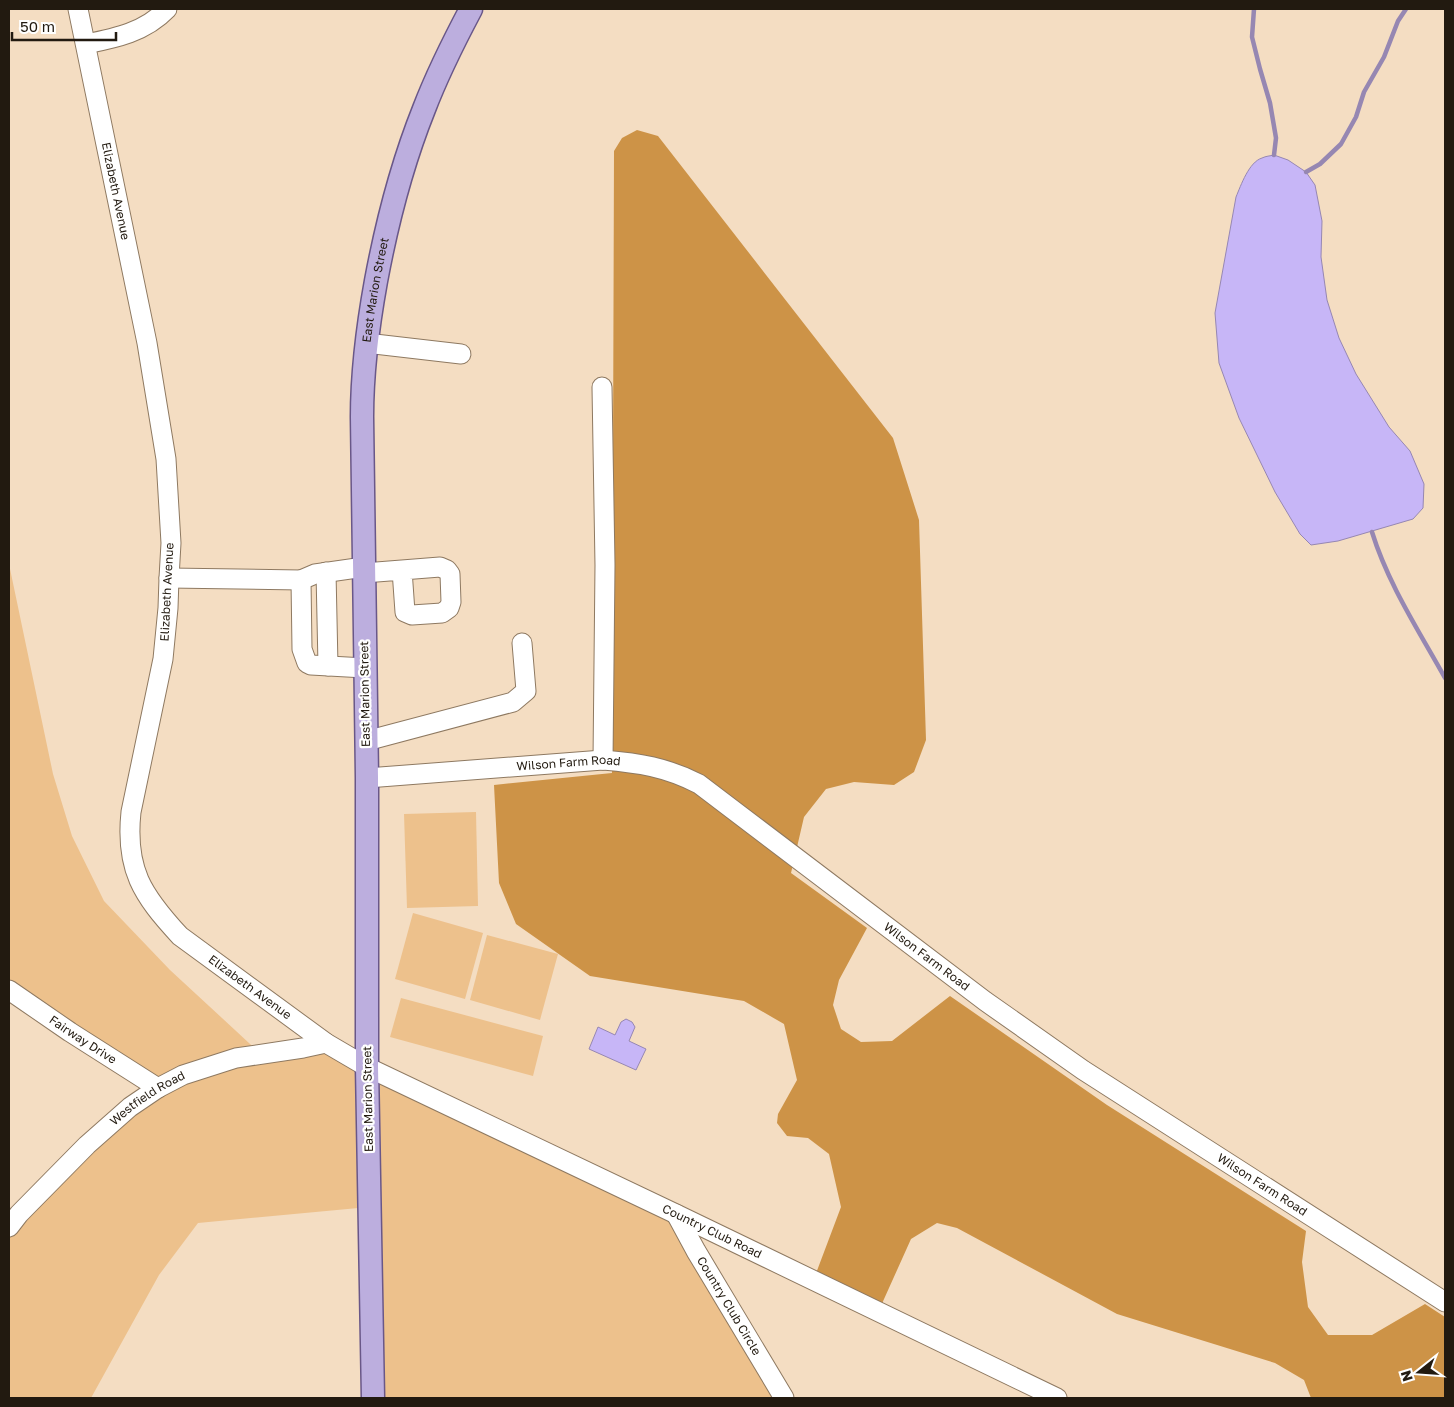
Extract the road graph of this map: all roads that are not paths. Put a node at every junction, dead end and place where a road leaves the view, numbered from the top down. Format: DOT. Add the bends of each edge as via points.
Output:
graph roads {
  1 [pos="78,9"];
  2 [pos="167,9"];
  3 [pos="471,9"];
  4 [pos="86,44"];
  5 [pos="366,343"];
  6 [pos="461,354"];
  7 [pos="602,386"];
  8 [pos="364,570"];
  9 [pos="402,570"];
  10 [pos="326,572"];
  11 [pos="169,578"];
  12 [pos="301,580"];
  13 [pos="522,643"];
  14 [pos="328,666"];
  15 [pos="365,668"];
  16 [pos="366,741"];
  17 [pos="603,760"];
  18 [pos="366,778"];
  19 [pos="9,990"];
  20 [pos="326,1043"];
  21 [pos="367,1067"];
  22 [pos="158,1088"];
  23 [pos="676,1214"];
  24 [pos="9,1227"];
  25 [pos="1445,1302"];
  26 [pos="374,1398"];
  27 [pos="784,1398"];
  28 [pos="1057,1398"];
  1 -- 4 [label="street, Elizabeth Avenue"];
  2 -- 4 [label="street" via="138,30"];
  3 -- 5 [label="main road, East Marion Street" via="410,145 384,236"];
  4 -- 11 [label="street, Elizabeth Avenue" via="157,395 168,480"];
  5 -- 6 [label="street"];
  5 -- 8 [label="main road, East Marion Street" via="362,410"];
  7 -- 17 [label="street" via="605,564"];
  8 -- 9 [label="street"];
  8 -- 10 [label="street"];
  8 -- 15 [label="main road, East Marion Street"];
  10 -- 12 [label="street"];
  10 -- 14 [label="street"];
  11 -- 12 [label="street"];
  11 -- 20 [label="street, Elizabeth Avenue" via="163,659 130,818 130,852 138,881 156,909 180,936"];
  12 -- 14 [label="street" via="304,657 311,665"];
  13 -- 16 [label="street" via="526,691 513,702"];
  14 -- 15 [label="street"];
  15 -- 16 [label="main road, East Marion Street"];
  16 -- 18 [label="main road, East Marion Street"];
  17 -- 18 [label="street, Wilson Farm Road"];
  17 -- 25 [label="street, Wilson Farm Road" via="653,766 699,784 984,1001 1076,1065"];
  18 -- 21 [label="main road, East Marion Street"];
  19 -- 22 [label="street, Fairway Drive"];
  20 -- 21 [label="street, Elizabeth Avenue"];
  20 -- 22 [label="street, Westfield Road" via="236,1058 183,1075"];
  21 -- 23 [label="street, Country Club Road"];
  21 -- 26 [label="main road, East Marion Street"];
  22 -- 24 [label="street, Westfield Road" via="130,1107 87,1145"];
  23 -- 27 [label="street, Country Club Circle"];
  23 -- 28 [label="street, Country Club Road"];
}
